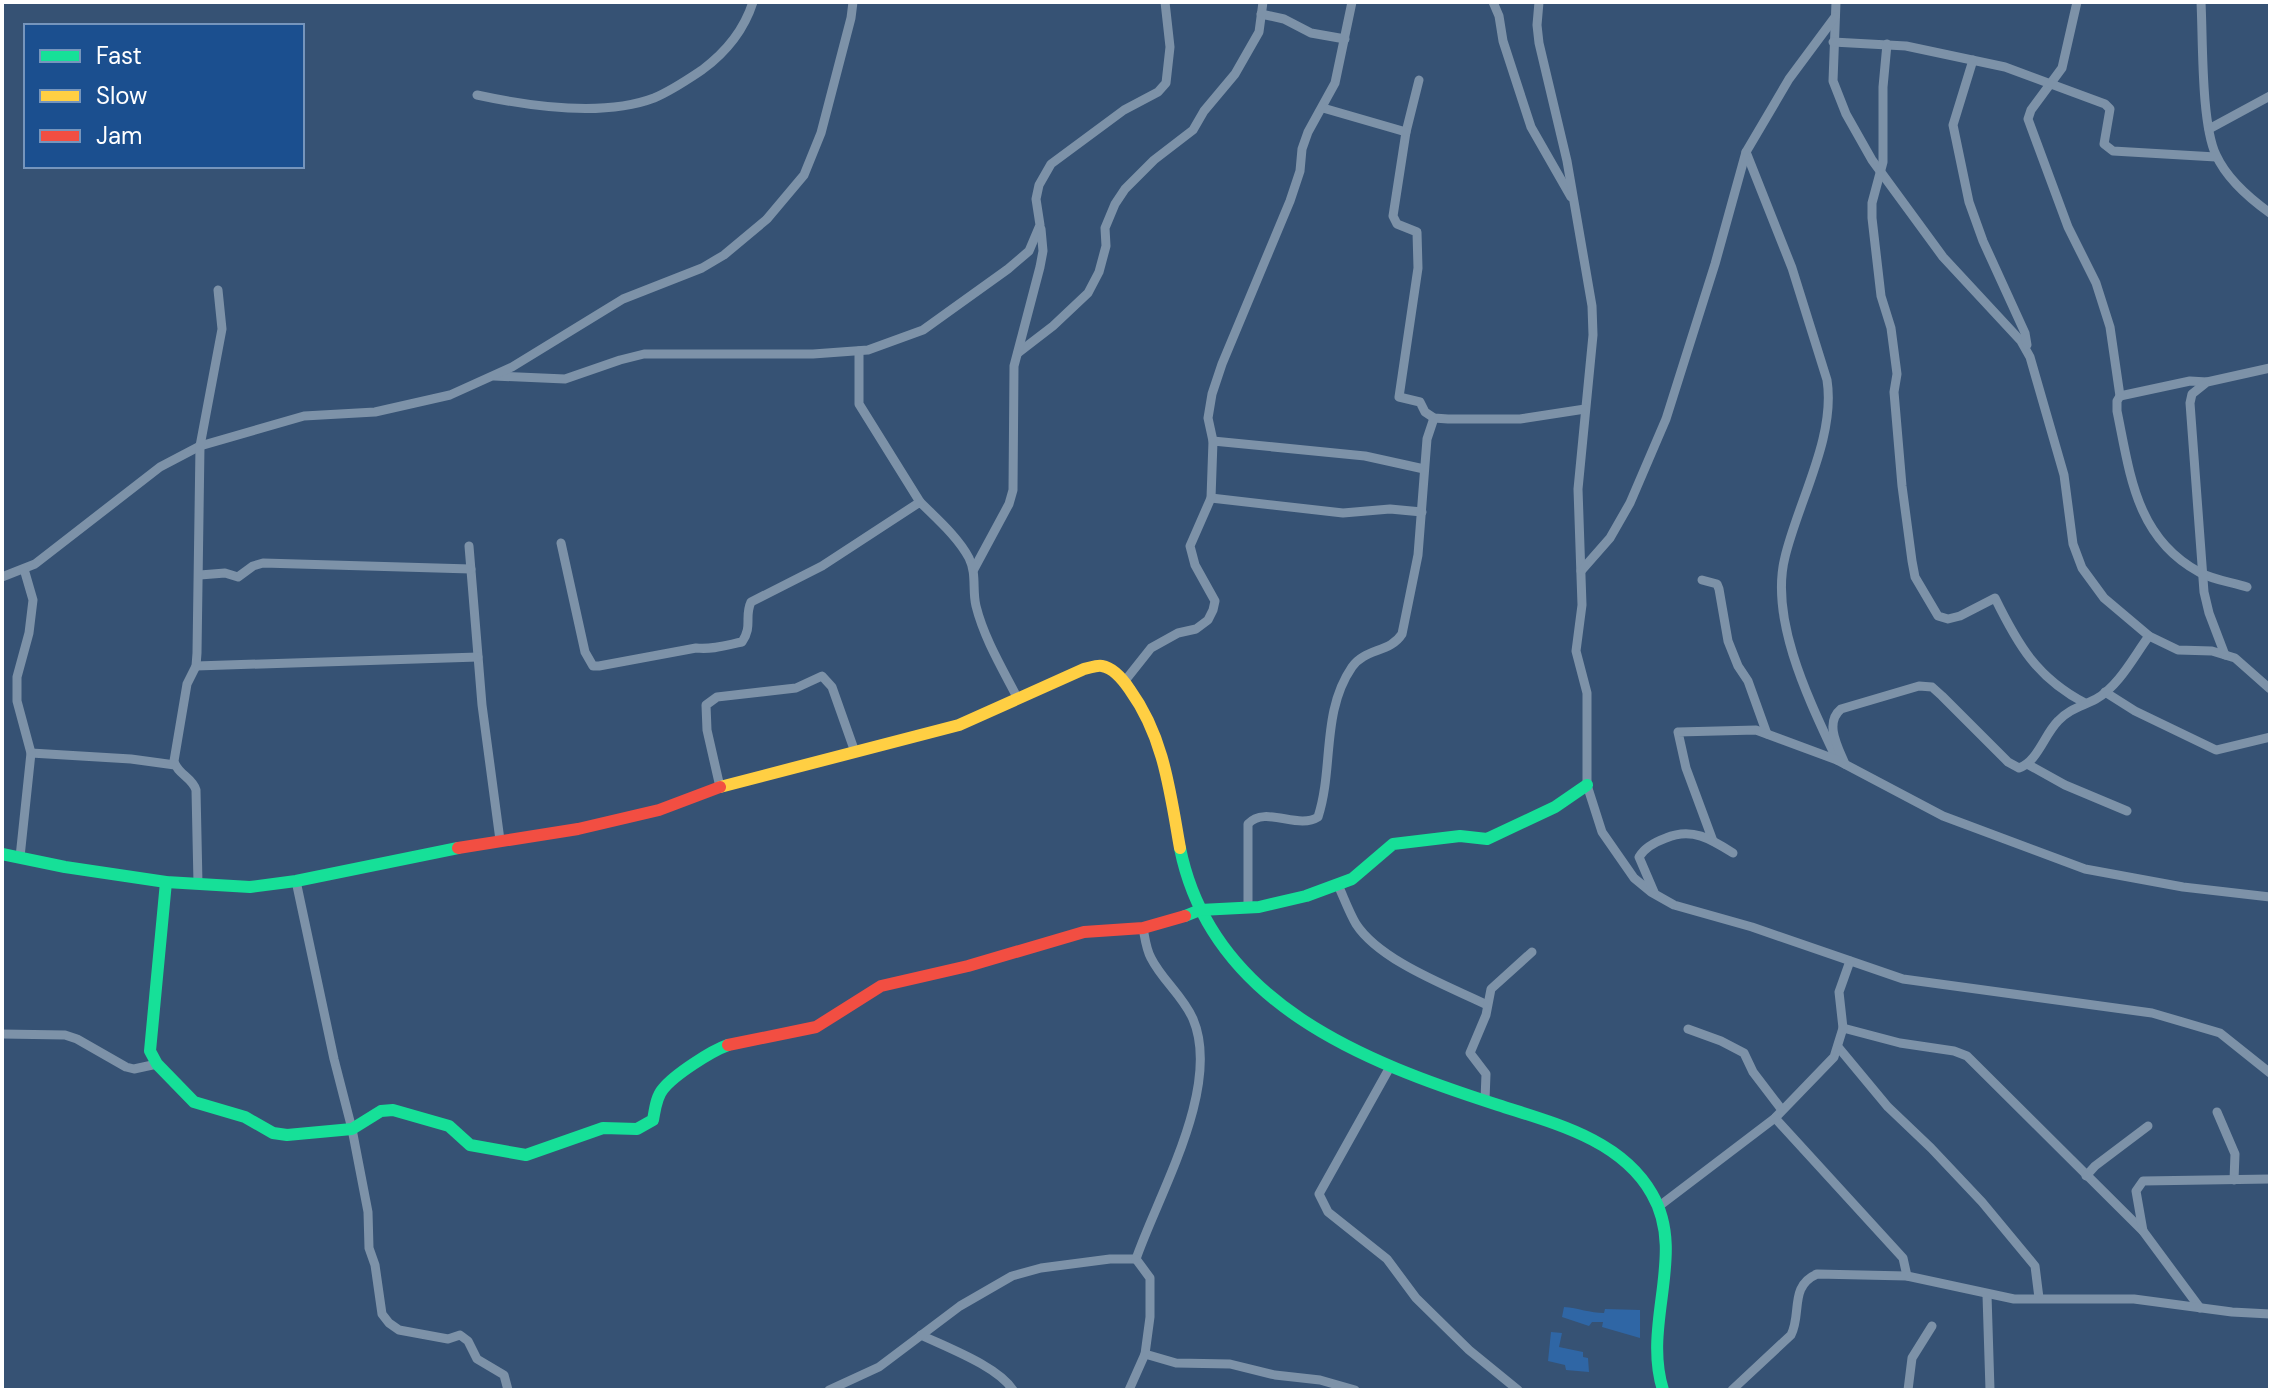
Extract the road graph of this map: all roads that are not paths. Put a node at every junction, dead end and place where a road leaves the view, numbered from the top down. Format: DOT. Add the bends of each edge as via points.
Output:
graph roads {
  1 [pos="753,2"];
  2 [pos="853,2"];
  3 [pos="1165,2"];
  4 [pos="1263,2"];
  5 [pos="1352,2"];
  6 [pos="1493,2"];
  7 [pos="1539,2"];
  8 [pos="1836,2"];
  9 [pos="2077,2"];
  10 [pos="2201,2"];
  11 [pos="1261,14"];
  12 [pos="1835,16"];
  13 [pos="1345,39"];
  14 [pos="1833,42"];
  15 [pos="1887,44"];
  16 [pos="1973,60"];
  17 [pos="1419,80"];
  18 [pos="2051,84"];
  19 [pos="477,95"];
  20 [pos="2270,96"];
  21 [pos="1323,108"];
  22 [pos="2209,129"];
  23 [pos="1406,132"];
  24 [pos="1746,152"];
  25 [pos="2216,157"];
  26 [pos="1880,172"];
  27 [pos="1576,207"];
  28 [pos="2270,213"];
  29 [pos="1040,225"];
  30 [pos="218,290"];
  31 [pos="859,351"];
  32 [pos="1018,353"];
  33 [pos="2028,353"];
  34 [pos="2270,368"];
  35 [pos="491,376"];
  36 [pos="2207,382"];
  37 [pos="2120,396"];
  38 [pos="1585,409"];
  39 [pos="1434,418"];
  40 [pos="1213,441"];
  41 [pos="200,446"];
  42 [pos="1424,469"];
  43 [pos="1211,498"];
  44 [pos="920,502"];
  45 [pos="1422,512"];
  46 [pos="561,543"];
  47 [pos="469,546"];
  48 [pos="24,569"];
  49 [pos="471,569"];
  50 [pos="974,569"];
  51 [pos="1581,571"];
  52 [pos="2202,574"];
  53 [pos="200,575"];
  54 [pos="2,577"];
  55 [pos="1702,580"];
  56 [pos="2247,587"];
  57 [pos="2149,636"];
  58 [pos="2225,655"];
  59 [pos="478,657"];
  60 [pos="196,666"];
  61 [pos="1124,682"];
  62 [pos="2270,689"];
  63 [pos="2105,692"];
  64 [pos="1017,697"];
  65 [pos="2085,703"];
  66 [pos="1767,734"];
  67 [pos="2270,737"];
  68 [pos="855,752"];
  69 [pos="31,753"];
  70 [pos="1841,762"];
  71 [pos="175,765"];
  72 [pos="2029,765"];
  73 [pos="1587,785"];
  74 [pos="720,787"];
  75 [pos="2127,811"];
  76 [pos="500,840"];
  77 [pos="1713,841"];
  78 [pos="1733,853"];
  79 [pos="2,854"];
  80 [pos="20,857"];
  81 [pos="296,881"];
  82 [pos="166,882"];
  83 [pos="198,884"];
  84 [pos="1338,885"];
  85 [pos="1655,895"];
  86 [pos="2270,897"];
  87 [pos="1248,907"];
  88 [pos="1200,910"];
  89 [pos="1143,928"];
  90 [pos="1532,952"];
  91 [pos="1850,961"];
  92 [pos="1487,1005"];
  93 [pos="1843,1028"];
  94 [pos="1688,1029"];
  95 [pos="2,1034"];
  96 [pos="1839,1048"];
  97 [pos="157,1064"];
  98 [pos="1390,1067"];
  99 [pos="2270,1073"];
  100 [pos="1485,1100"];
  101 [pos="2217,1112"];
  102 [pos="1778,1114"];
  103 [pos="2148,1126"];
  104 [pos="352,1129"];
  105 [pos="2086,1176"];
  106 [pos="2270,1179"];
  107 [pos="2234,1180"];
  108 [pos="1658,1207"];
  109 [pos="2143,1231"];
  110 [pos="1136,1259"];
  111 [pos="1907,1276"];
  112 [pos="1987,1295"];
  113 [pos="2039,1298"];
  114 [pos="2200,1308"];
  115 [pos="2270,1314"];
  116 [pos="1932,1326"];
  117 [pos="921,1335"];
  118 [pos="1145,1354"];
  119 [pos="508,1390"];
  120 [pos="829,1390"];
  121 [pos="1013,1390"];
  122 [pos="1129,1390"];
  123 [pos="1355,1390"];
  124 [pos="1518,1390"];
  125 [pos="1663,1390"];
  126 [pos="1732,1390"];
  127 [pos="1908,1390"];
  128 [pos="1990,1390"];
  1 -- 19 [label="street" via="734,39 713,62 653,98 564,108"];
  2 -- 35 [label="street" via="821,133 804,175 767,219 702,268 623,299"];
  3 -- 29 [label="street" via="1170,47 1166,83 1051,164 1036,199"];
  4 -- 11 [label="street"];
  5 -- 13 [label="street"];
  6 -- 27 [label="street" via="1531,127"];
  7 -- 27 [label="street" via="1539,43"];
  8 -- 12 [label="street"];
  9 -- 18 [label="street" via="2062,68"];
  10 -- 22 [label="street"];
  11 -- 13 [label="street"];
  11 -- 32 [label="street" via="1259,32 1247,54 1193,130 1154,160 1115,204 1105,228 1099,272 1088,293"];
  12 -- 14 [label="street"];
  12 -- 24 [label="street"];
  13 -- 21 [label="street"];
  14 -- 15 [label="street"];
  14 -- 26 [label="street" via="1836,90"];
  15 -- 16 [label="street"];
  15 -- 26 [label="street"];
  16 -- 18 [label="street"];
  16 -- 33 [label="street" via="1953,125 1969,202 2025,333"];
  17 -- 23 [label="street"];
  18 -- 25 [label="street" via="2110,109 2107,149"];
  18 -- 37 [label="street" via="2028,119 2068,227 2096,283 2110,327"];
  20 -- 22 [label="street"];
  21 -- 23 [label="street"];
  21 -- 40 [label="street" via="1308,132 1290,201 1212,394 1208,418"];
  22 -- 25 [label="street"];
  23 -- 39 [label="street" via="1393,216 1397,224 1417,232 1419,240 1399,397 1420,402"];
  24 -- 51 [label="street" via="1666,419 1630,503 1610,538"];
  24 -- 70 [label="street" via="1792,268 1830,398 1781,585 1795,656"];
  25 -- 28 [label="street" via="2237,185"];
  26 -- 33 [label="street" via="1943,257"];
  26 -- 65 [label="street" via="1872,218 1897,374 1899,454 1915,577 1938,616 1948,619 1995,598 2025,654"];
  27 -- 38 [label="street" via="1592,306"];
  29 -- 31 [label="street" via="1029,251 932,323 894,343"];
  29 -- 32 [label="street" via="1043,251"];
  30 -- 41 [label="street" via="222,329"];
  31 -- 35 [label="street" via="644,354 565,379"];
  31 -- 44 [label="street" via="859,404"];
  32 -- 50 [label="street" via="1013,490"];
  33 -- 57 [label="street" via="2064,475 2073,544 2082,568 2104,598"];
  34 -- 36 [label="street"];
  35 -- 41 [label="street" via="425,402 352,415 304,416"];
  36 -- 37 [label="street"];
  36 -- 52 [label="street" via="2192,394 2190,403"];
  37 -- 52 [label="street" via="2117,411 2139,506 2159,538"];
  38 -- 39 [label="street" via="1520,419"];
  38 -- 51 [label="street" via="1578,489"];
  39 -- 42 [label="street"];
  40 -- 42 [label="street" via="1365,456"];
  40 -- 43 [label="street"];
  41 -- 48 [label="street" via="160,467"];
  41 -- 53 [label="street"];
  42 -- 45 [label="street"];
  43 -- 45 [label="street" via="1343,513"];
  43 -- 61 [label="street" via="1190,546 1215,601 1213,610 1196,629 1151,648"];
  44 -- 46 [label="street" via="822,566 751,602 749,632 742,642 599,666 593,666 585,652"];
  44 -- 50 [label="street" via="963,547"];
  45 -- 87 [label="street" via="1402,634 1389,647 1361,656 1335,702 1318,817 1310,822 1262,817 1248,824"];
  47 -- 49 [label="street"];
  48 -- 54 [label="street"];
  48 -- 69 [label="street" via="33,600 17,701"];
  49 -- 53 [label="street" via="263,563 238,577"];
  49 -- 59 [label="street"];
  50 -- 64 [label="street" via="975,604"];
  51 -- 73 [label="street" via="1576,651 1587,693"];
  52 -- 56 [label="street"];
  52 -- 58 [label="street"];
  53 -- 60 [label="street"];
  55 -- 66 [label="street" via="1717,584 1728,641"];
  57 -- 58 [label="street" via="2178,650"];
  57 -- 63 [label="street"];
  58 -- 62 [label="street"];
  59 -- 60 [label="street"];
  59 -- 76 [label="street"];
  60 -- 71 [label="street" via="187,684"];
  61 -- 64 [label="main road" via="1103,666"];
  61 -- 88 [label="main road" via="1144,708 1162,753 1182,858"];
  63 -- 65 [label="street"];
  63 -- 67 [label="street" via="2216,750"];
  64 -- 68 [label="main road" via="959,725"];
  65 -- 72 [label="street" via="2058,721"];
  66 -- 70 [label="street"];
  66 -- 77 [label="street" via="1678,732"];
  68 -- 74 [label="main road"];
  68 -- 74 [label="street" via="832,687 822,676 796,688 717,697 706,705"];
  69 -- 71 [label="street"];
  69 -- 80 [label="street"];
  70 -- 72 [label="street" via="1835,714 1919,686 1932,687 2008,762 2019,768"];
  70 -- 86 [label="street" via="1943,816 2085,869"];
  71 -- 83 [label="street" via="196,790"];
  72 -- 75 [label="street"];
  73 -- 84 [label="main road" via="1555,807 1487,839 1460,836 1393,844"];
  73 -- 85 [label="street" via="1602,832 1634,878"];
  74 -- 76 [label="main road" via="659,810"];
  76 -- 81 [label="main road"];
  77 -- 78 [label="street"];
  77 -- 85 [label="street" via="1686,832 1643,851 1640,864"];
  79 -- 80 [label="main road"];
  80 -- 82 [label="main road"];
  81 -- 83 [label="main road" via="250,887"];
  81 -- 104 [label="street"];
  82 -- 83 [label="main road"];
  82 -- 97 [label="main road" via="150,1040"];
  84 -- 87 [label="main road"];
  84 -- 92 [label="street" via="1357,925 1377,945"];
  85 -- 91 [label="street"];
  87 -- 88 [label="main road"];
  88 -- 89 [label="main road"];
  88 -- 98 [label="main road" via="1223,950 1278,1006 1319,1033"];
  89 -- 104 [label="main road" via="1075,934 891,983 816,1027 722,1046 664,1087 653,1120 637,1129 603,1128 526,1155 470,1145 449,1126 393,1110 381,1111"];
  89 -- 110 [label="street" via="1150,957 1193,1019 1199,1049 1187,1132"];
  90 -- 92 [label="street" via="1491,989"];
  91 -- 93 [label="street" via="1839,992"];
  91 -- 99 [label="street" via="1903,979 2152,1013 2220,1033"];
  92 -- 100 [label="street" via="1470,1053 1486,1074"];
  93 -- 96 [label="street"];
  93 -- 105 [label="street" via="1967,1056"];
  94 -- 102 [label="street" via="1744,1053"];
  95 -- 97 [label="street" via="65,1035 126,1067"];
  96 -- 102 [label="street"];
  96 -- 113 [label="street" via="2035,1266"];
  97 -- 104 [label="main road" via="194,1102 245,1117 273,1133"];
  98 -- 100 [label="main road"];
  98 -- 124 [label="street" via="1319,1194 1322,1202 1387,1259 1416,1298 1469,1350"];
  100 -- 108 [label="main road" via="1604,1144 1641,1177"];
  101 -- 107 [label="street" via="2235,1154"];
  102 -- 108 [label="street"];
  102 -- 111 [label="street" via="1903,1258"];
  103 -- 105 [label="street"];
  104 -- 119 [label="street" via="385,1319 408,1332 448,1339 460,1335 477,1359 504,1375"];
  105 -- 109 [label="street"];
  106 -- 107 [label="street"];
  107 -- 109 [label="street" via="2143,1181 2136,1191"];
  108 -- 125 [label="main road" via="1666,1257 1654,1329"];
  109 -- 114 [label="street"];
  110 -- 117 [label="street" via="1012,1276"];
  110 -- 118 [label="street" via="1151,1286"];
  111 -- 112 [label="street"];
  111 -- 126 [label="street" via="1811,1276 1798,1293 1791,1335"];
  112 -- 113 [label="street"];
  112 -- 128 [label="street"];
  113 -- 114 [label="street" via="2134,1299"];
  114 -- 115 [label="street"];
  116 -- 127 [label="street" via="1912,1358"];
  117 -- 120 [label="street" via="879,1367"];
  117 -- 121 [label="street" via="992,1371"];
  118 -- 122 [label="street"];
  118 -- 123 [label="street" via="1176,1363 1230,1364"];
}
